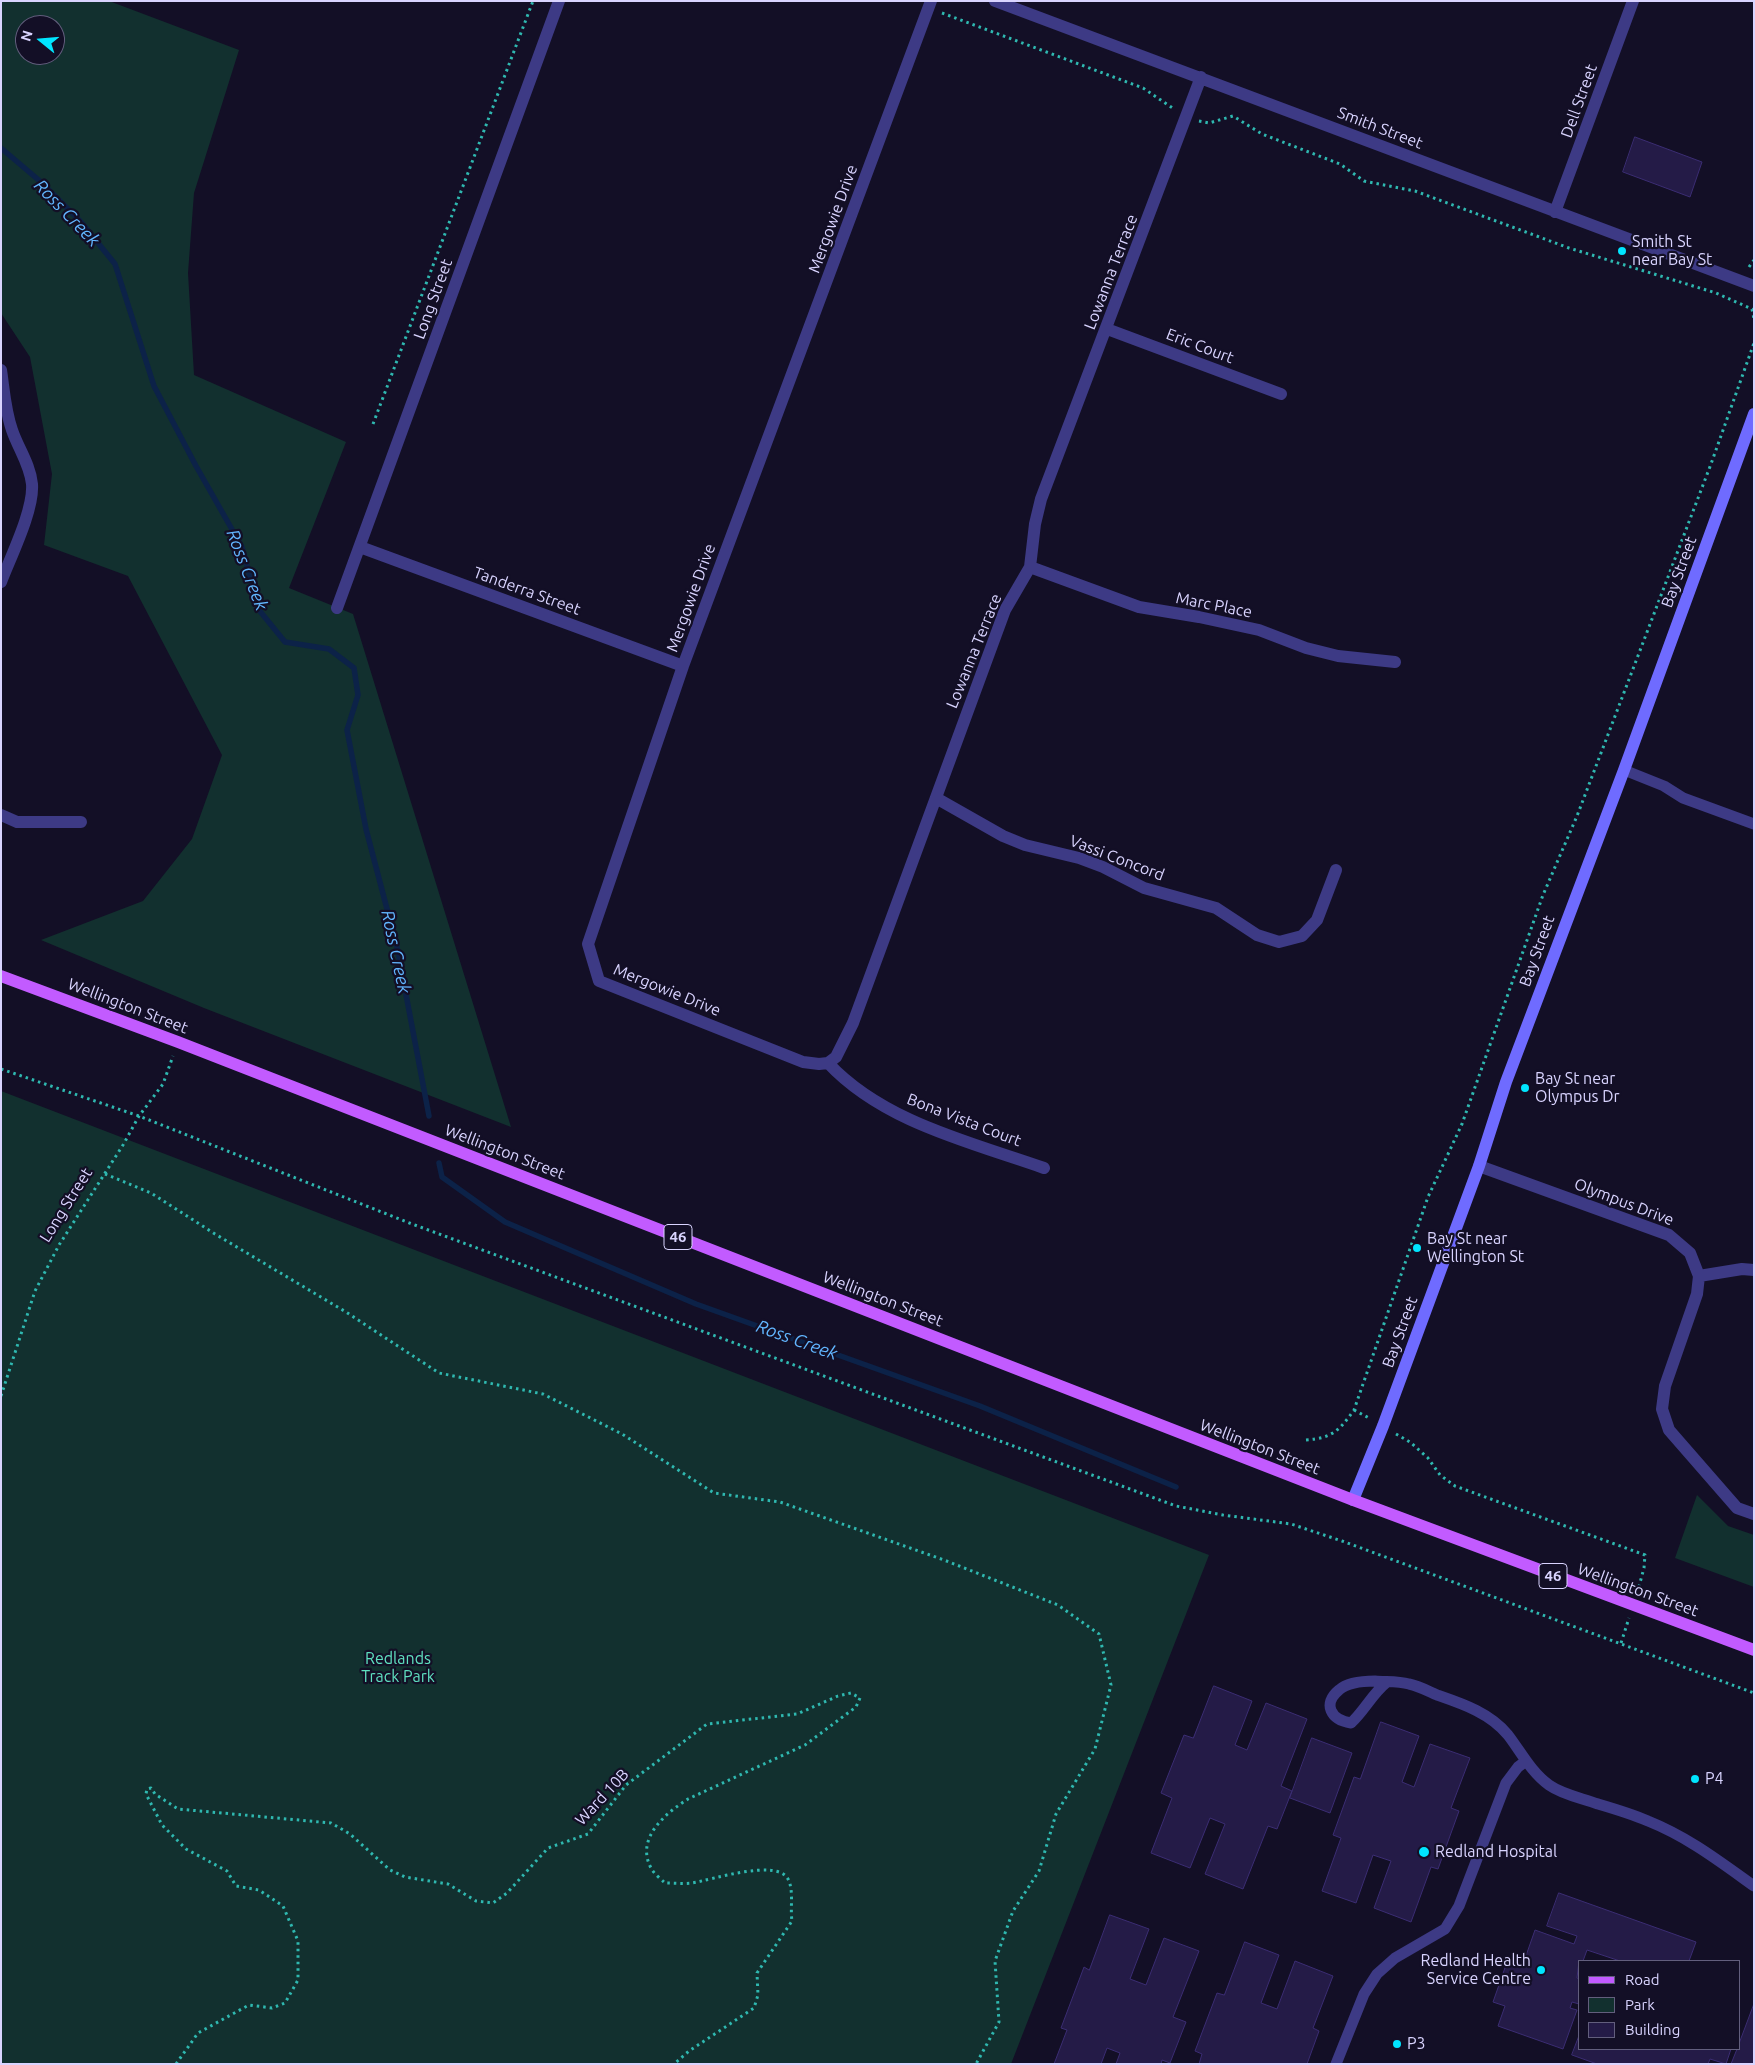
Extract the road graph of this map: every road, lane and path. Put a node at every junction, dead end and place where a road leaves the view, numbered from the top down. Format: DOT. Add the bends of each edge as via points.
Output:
graph roads {
  1 [pos="533,1"];
  2 [pos="559,1"];
  3 [pos="995,1"];
  4 [pos="1633,1"];
  5 [pos="930,4"];
  6 [pos="1201,77"];
  7 [pos="1186,117"];
  8 [pos="1555,212"];
  9 [pos="1754,286"];
  10 [pos="1754,319"];
  11 [pos="1107,329"];
  12 [pos="1754,343"];
  13 [pos="1,370"];
  14 [pos="1281,394"];
  15 [pos="1754,414"];
  16 [pos="373,424"];
  17 [pos="360,547"];
  18 [pos="1030,567"];
  19 [pos="1,582"];
  20 [pos="337,608"];
  21 [pos="1394,662"];
  22 [pos="683,666"];
  23 [pos="1624,770"];
  24 [pos="936,798"];
  25 [pos="1,815"];
  26 [pos="80,822"];
  27 [pos="1754,824"];
  28 [pos="1336,870"];
  29 [pos="1,976"];
  30 [pos="178,1042"];
  31 [pos="828,1063"];
  32 [pos="1,1069"];
  33 [pos="139,1116"];
  34 [pos="1479,1166"];
  35 [pos="1044,1168"];
  36 [pos="105,1174"];
  37 [pos="1754,1270"];
  38 [pos="1699,1276"];
  39 [pos="1,1396"];
  40 [pos="1354,1410"];
  41 [pos="1383,1426"];
  42 [pos="1306,1440"];
  43 [pos="1353,1500"];
  44 [pos="1754,1514"];
  45 [pos="1633,1606"];
  46 [pos="1620,1643"];
  47 [pos="1754,1650"];
  48 [pos="1387,1682"];
  49 [pos="1754,1693"];
  50 [pos="1526,1761"];
  51 [pos="1754,1886"];
  52 [pos="176,2064"];
  53 [pos="674,2064"];
  54 [pos="976,2064"];
  55 [pos="1336,2064"];
  1 -- 16 [label="path"];
  2 -- 17 [label="street, Long Street"];
  3 -- 6 [label="street, Smith Street"];
  4 -- 8 [label="street, Dell Street"];
  5 -- 7 [label="path" via="1143,88"];
  5 -- 22 [label="street, Mergowie Drive"];
  6 -- 7 [label="street, Lowanna Terrace"];
  6 -- 8 [label="street, Smith Street"];
  7 -- 10 [label="path" via="1209,123 1233,116 1262,134 1340,164 1364,181 1416,191 1569,248 1716,293 1752,309"];
  7 -- 11 [label="street, Lowanna Terrace"];
  8 -- 9 [label="street, Smith Street"];
  11 -- 14 [label="street, Eric Court"];
  11 -- 18 [label="street, Lowanna Terrace" via="1041,499"];
  12 -- 40 [label="path" via="1577,816 1543,895 1462,1124 1428,1197"];
  13 -- 19 [label="street" via="6,408 32,484 29,505"];
  15 -- 23 [label="street, Bay Street"];
  17 -- 20 [label="street, Long Street"];
  17 -- 22 [label="street, Tanderra Street"];
  18 -- 21 [label="street, Marc Place" via="1139,607 1259,630 1338,656"];
  18 -- 24 [label="street, Lowanna Terrace" via="1005,610"];
  22 -- 31 [label="street, Mergowie Drive" via="588,944 599,981 803,1062"];
  23 -- 27 [label="lane" via="1664,786 1682,798"];
  23 -- 34 [label="street, Bay Street" via="1506,1082"];
  24 -- 28 [label="street, Vassi Concord" via="1003,836 1103,867 1144,888 1216,908 1257,934 1279,942 1302,936 1317,920"];
  24 -- 31 [label="street, Lowanna Terrace" via="852,1023 836,1057"];
  25 -- 26 [label="street" via="18,822"];
  29 -- 30 [label="main road, Wellington Street / 46"];
  30 -- 33 [label="path, Long Street" via="163,1084"];
  30 -- 43 [label="main road, Wellington Street / 46"];
  31 -- 35 [label="street, Bona Vista Court" via="860,1091 921,1124"];
  32 -- 33 [label="path"];
  33 -- 36 [label="path, Long Street"];
  33 -- 46 [label="path" via="412,1224 1176,1506 1291,1524"];
  34 -- 38 [label="street, Olympus Drive" via="1669,1235 1690,1253"];
  34 -- 41 [label="street, Bay Street"];
  36 -- 39 [label="path, Long Street" via="59,1245 35,1291"];
  36 -- 54 [label="path" via="151,1193 346,1312 438,1373 543,1394 622,1434 714,1493 780,1502 944,1560 1058,1606 1099,1634 1111,1685 1095,1749 1056,1814 1039,1871 1014,1911 995,1961 999,2022"];
  37 -- 38 [label="street"];
  38 -- 44 [label="street" via="1697,1294 1665,1386 1662,1409 1669,1430 1737,1508"];
  40 -- 41 [label="path"];
  40 -- 42 [label="path" via="1340,1429 1324,1438"];
  41 -- 43 [label="street, Bay Street"];
  41 -- 45 [label="path" via="1410,1442 1428,1458 1440,1475 1455,1486 1645,1555"];
  43 -- 45 [label="main road, Wellington Street / 46"];
  45 -- 46 [label="path"];
  45 -- 47 [label="main road, Wellington Street / 46"];
  46 -- 49 [label="path"];
  48 -- 48 [label="lane" via="1351,1723 1341,1722 1333,1716 1330,1708 1332,1697 1340,1689 1368,1681"];
  48 -- 50 [label="lane" via="1408,1684 1488,1716 1508,1734"];
  50 -- 51 [label="lane" via="1548,1784 1689,1840"];
  50 -- 55 [label="lane" via="1506,1783 1459,1906 1445,1929 1395,1958 1377,1974 1364,1994"];
  52 -- 53 [label="path, Ward 10B" via="198,2033 249,2005 272,2008 285,2003 298,1980 298,1941 283,1906 260,1890 236,1886 227,1871 186,1849 162,1824 146,1794 147,1789 151,1788 178,1809 331,1823 350,1834 390,1870 405,1877 448,1884 476,1901 493,1902 507,1893 548,1848 588,1834 626,1785 707,1724 797,1714 838,1696 851,1694 860,1698 856,1707 805,1745 688,1798 656,1824 647,1852 651,1869 665,1883 690,1883 740,1872 775,1870 787,1877 791,1887 792,1921 757,1973 758,1995 754,2008"];
}
